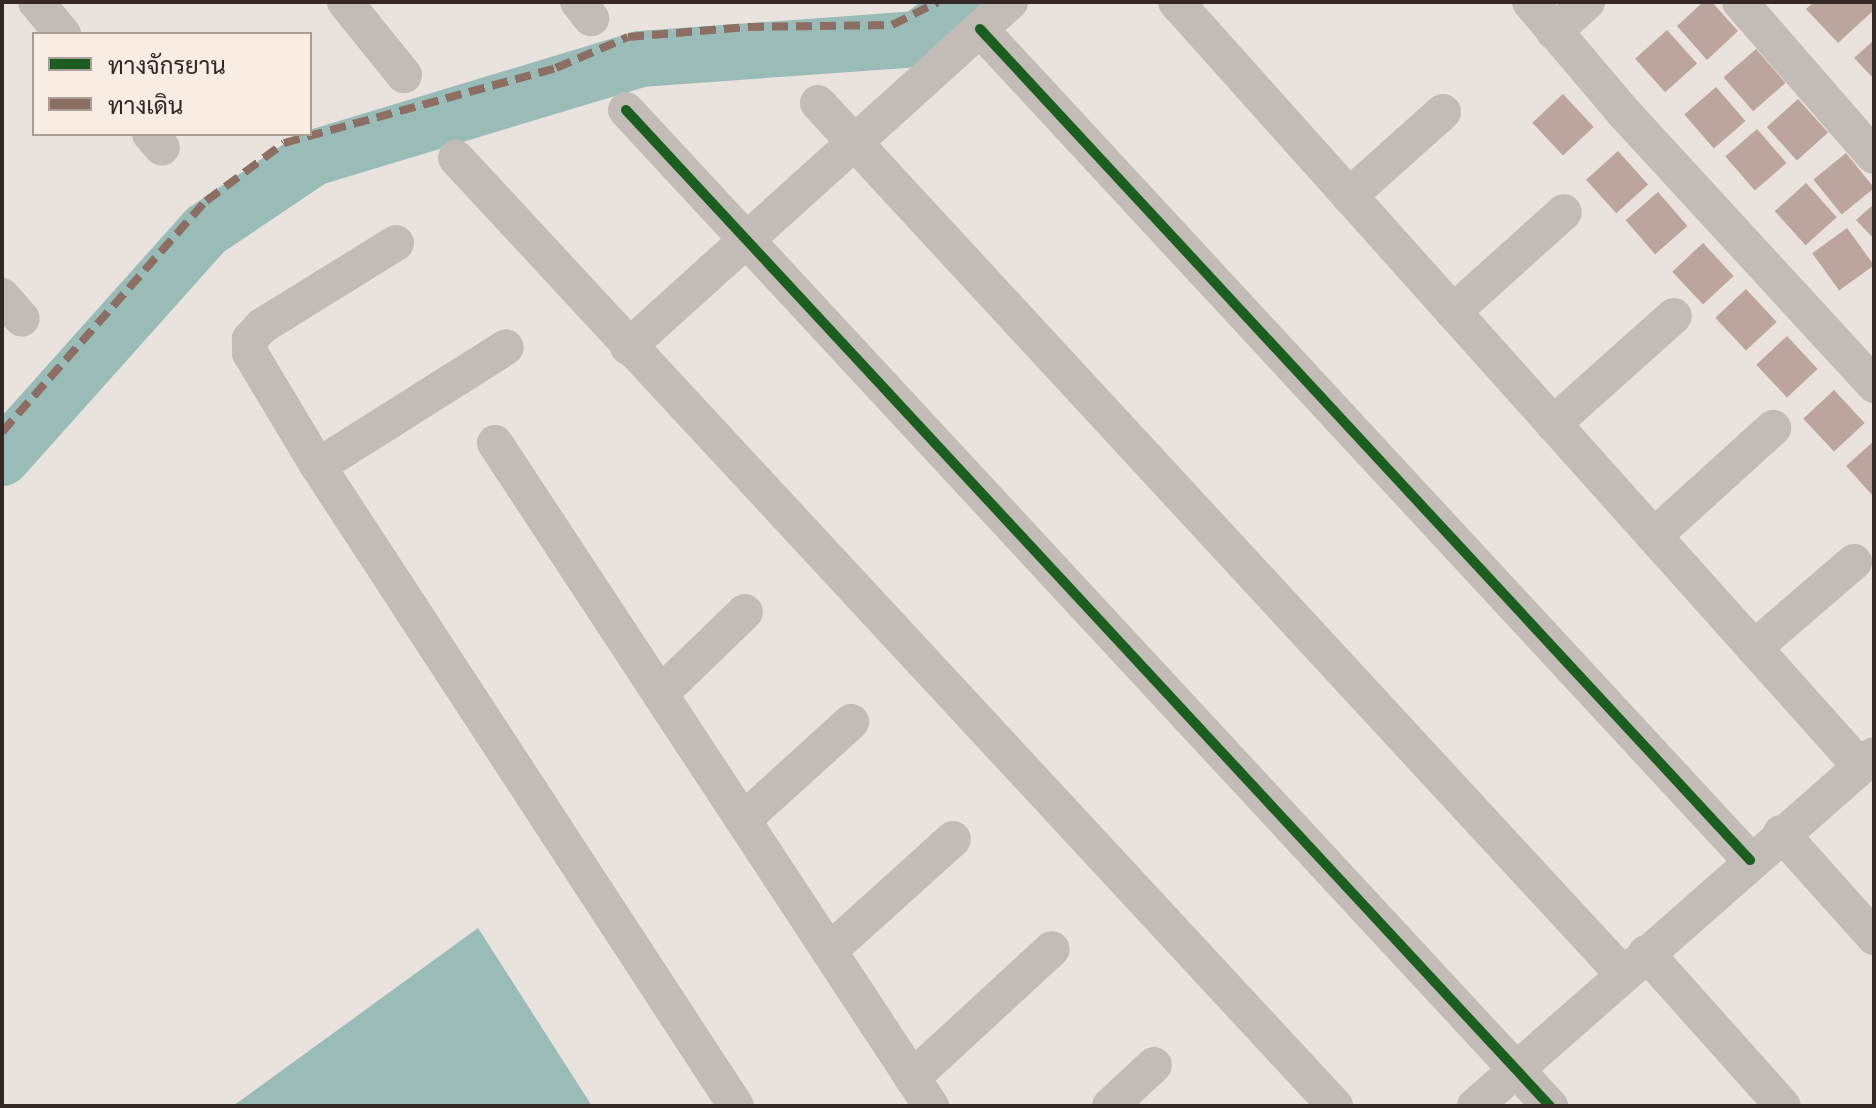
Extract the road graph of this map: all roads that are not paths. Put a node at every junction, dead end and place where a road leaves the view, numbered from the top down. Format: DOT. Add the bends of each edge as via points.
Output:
graph roads {
  1 [pos="36,2"];
  2 [pos="345,2"];
  3 [pos="1010,2"];
  4 [pos="1176,2"];
  5 [pos="1530,2"];
  6 [pos="1587,2"];
  7 [pos="1740,2"];
  8 [pos="980,29"];
  9 [pos="61,32"];
  10 [pos="1554,32"];
  11 [pos="404,75"];
  12 [pos="818,103"];
  13 [pos="626,110"];
  14 [pos="1443,112"];
  15 [pos="855,143"];
  16 [pos="1874,156"];
  17 [pos="456,158"];
  18 [pos="1349,196"];
  19 [pos="1564,212"];
  20 [pos="747,240"];
  21 [pos="396,243"];
  22 [pos="1453,312"];
  23 [pos="1674,316"];
  24 [pos="506,347"];
  25 [pos="628,347"];
  26 [pos="1874,385"];
  27 [pos="1553,424"];
  28 [pos="1773,428"];
  29 [pos="495,443"];
  30 [pos="318,466"];
  31 [pos="1654,536"];
  32 [pos="1854,562"];
  33 [pos="745,612"];
  34 [pos="1754,648"];
  35 [pos="660,694"];
  36 [pos="851,722"];
  37 [pos="1866,759"];
  38 [pos="743,820"];
  39 [pos="1781,833"];
  40 [pos="953,839"];
  41 [pos="1750,860"];
  42 [pos="1874,937"];
  43 [pos="1052,949"];
  44 [pos="829,951"];
  45 [pos="1634,964"];
  46 [pos="1154,1065"];
  47 [pos="1516,1069"];
  48 [pos="921,1092"];
  49 [pos="736,1106"];
  50 [pos="1110,1106"];
  51 [pos="1335,1106"];
  52 [pos="1475,1106"];
  53 [pos="1550,1106"];
  54 [pos="1783,1106"];
  1 -- 9 [label="street"];
  2 -- 11 [label="street"];
  3 -- 8 [label="street"];
  4 -- 18 [label="street"];
  5 -- 10 [label="street"];
  6 -- 10 [label="street"];
  7 -- 16 [label="street"];
  8 -- 15 [label="street"];
  8 -- 41 [label="street"];
  10 -- 26 [label="street"];
  12 -- 15 [label="street"];
  13 -- 20 [label="street"];
  14 -- 18 [label="street"];
  15 -- 20 [label="street"];
  15 -- 45 [label="street"];
  17 -- 25 [label="street"];
  18 -- 22 [label="street"];
  19 -- 22 [label="street"];
  20 -- 25 [label="street"];
  20 -- 47 [label="street"];
  21 -- 30 [label="street" via="262,326 250,339 250,353"];
  22 -- 27 [label="street"];
  23 -- 27 [label="street"];
  24 -- 30 [label="street"];
  25 -- 51 [label="street"];
  27 -- 31 [label="street"];
  28 -- 31 [label="street"];
  29 -- 35 [label="street"];
  30 -- 49 [label="street"];
  31 -- 34 [label="street"];
  32 -- 34 [label="street"];
  33 -- 35 [label="street"];
  34 -- 37 [label="street"];
  35 -- 38 [label="street"];
  36 -- 38 [label="street"];
  37 -- 39 [label="street"];
  38 -- 44 [label="street"];
  39 -- 41 [label="street"];
  39 -- 42 [label="street"];
  40 -- 44 [label="street"];
  41 -- 45 [label="street"];
  43 -- 48 [label="street"];
  44 -- 48 [label="street"];
  45 -- 47 [label="street"];
  45 -- 54 [label="street"];
  46 -- 50 [label="street"];
  47 -- 52 [label="street"];
  47 -- 53 [label="street"];
}
